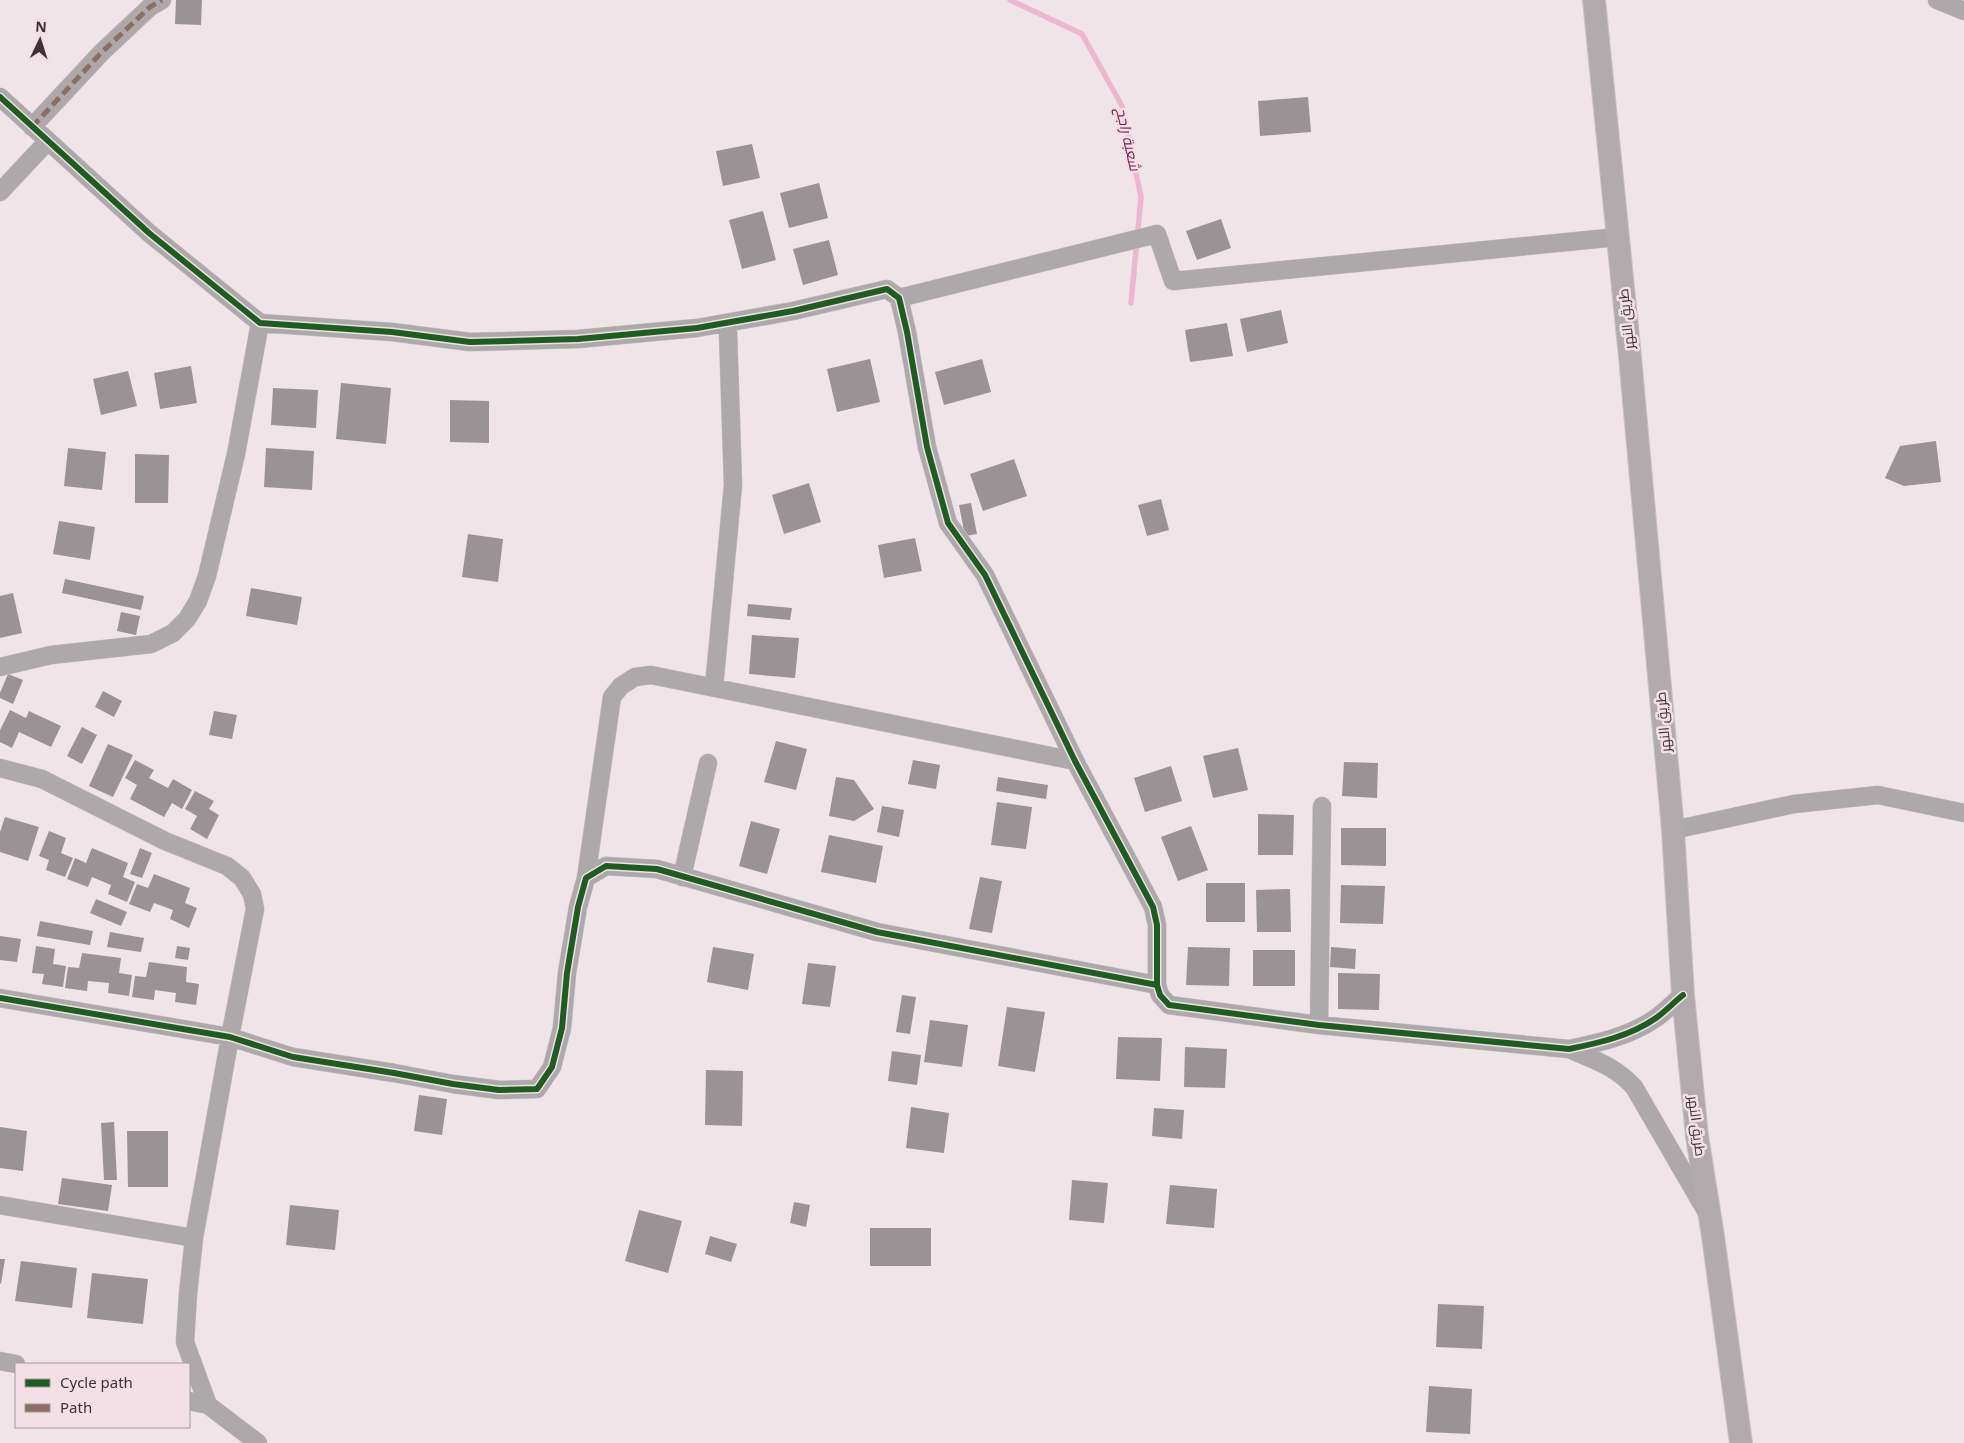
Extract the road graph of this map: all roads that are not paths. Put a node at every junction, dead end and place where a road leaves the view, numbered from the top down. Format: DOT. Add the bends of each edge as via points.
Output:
graph roads {
  1 [pos="162,0"];
  2 [pos="1594,0"];
  3 [pos="1937,0"];
  4 [pos="1964,10"];
  5 [pos="0,97"];
  6 [pos="32,127"];
  7 [pos="47,142"];
  8 [pos="0,192"];
  9 [pos="1618,237"];
  10 [pos="899,298"];
  11 [pos="260,323"];
  12 [pos="728,332"];
  13 [pos="0,667"];
  14 [pos="714,687"];
  15 [pos="1075,761"];
  16 [pos="708,764"];
  17 [pos="0,768"];
  18 [pos="1322,806"];
  19 [pos="1964,813"];
  20 [pos="1673,830"];
  21 [pos="682,877"];
  22 [pos="586,878"];
  23 [pos="1157,985"];
  24 [pos="1683,995"];
  25 [pos="0,998"];
  26 [pos="1319,1025"];
  27 [pos="230,1037"];
  28 [pos="1569,1049"];
  29 [pos="0,1205"];
  30 [pos="1711,1219"];
  31 [pos="194,1238"];
  32 [pos="0,1361"];
  33 [pos="15,1364"];
  34 [pos="190,1401"];
  35 [pos="208,1405"];
  36 [pos="258,1443"];
  37 [pos="1741,1443"];
  1 -- 6 [label="street" via="150,7 102,52"];
  2 -- 9 [label="main road, طريق النهر"];
  3 -- 4 [label="street"];
  5 -- 6 [label="street"];
  6 -- 7 [label="street"];
  7 -- 8 [label="street"];
  7 -- 11 [label="street" via="149,233"];
  9 -- 10 [label="street" via="1173,281 1157,234"];
  9 -- 20 [label="main road, طريق النهر"];
  10 -- 11 [label="street" via="887,289 793,311 697,328 578,339 470,342 392,332"];
  10 -- 15 [label="street" via="927,447 948,523 986,576"];
  11 -- 13 [label="street" via="236,454 207,576 187,619 173,633 151,644 51,655"];
  12 -- 14 [label="street" via="732,485"];
  14 -- 15 [label="street"];
  14 -- 22 [label="street" via="651,675 635,677 612,697"];
  15 -- 23 [label="street" via="1153,907 1157,925"];
  16 -- 21 [label="street"];
  17 -- 27 [label="street" via="42,778 165,841 227,866 242,878 252,894 255,909"];
  18 -- 26 [label="street"];
  19 -- 20 [label="street" via="1878,795 1794,804"];
  20 -- 24 [label="main road, طريق النهر"];
  21 -- 22 [label="street" via="658,870 606,866"];
  21 -- 23 [label="street" via="877,932"];
  22 -- 27 [label="street" via="578,907 562,1028 552,1067 537,1089 499,1090 453,1084 293,1057"];
  23 -- 26 [label="street" via="1160,995 1169,1005"];
  24 -- 28 [label="street" via="1656,1018 1631,1031 1603,1043"];
  24 -- 30 [label="main road, طريق النهر" via="1697,1136"];
  25 -- 27 [label="street"];
  26 -- 28 [label="street"];
  27 -- 31 [label="street"];
  28 -- 30 [label="street" via="1623,1074 1634,1087"];
  29 -- 31 [label="street"];
  30 -- 37 [label="main road, طريق النهر"];
  31 -- 35 [label="street" via="185,1342"];
  32 -- 33 [label="street"];
  34 -- 35 [label="street"];
  35 -- 36 [label="street"];
}
